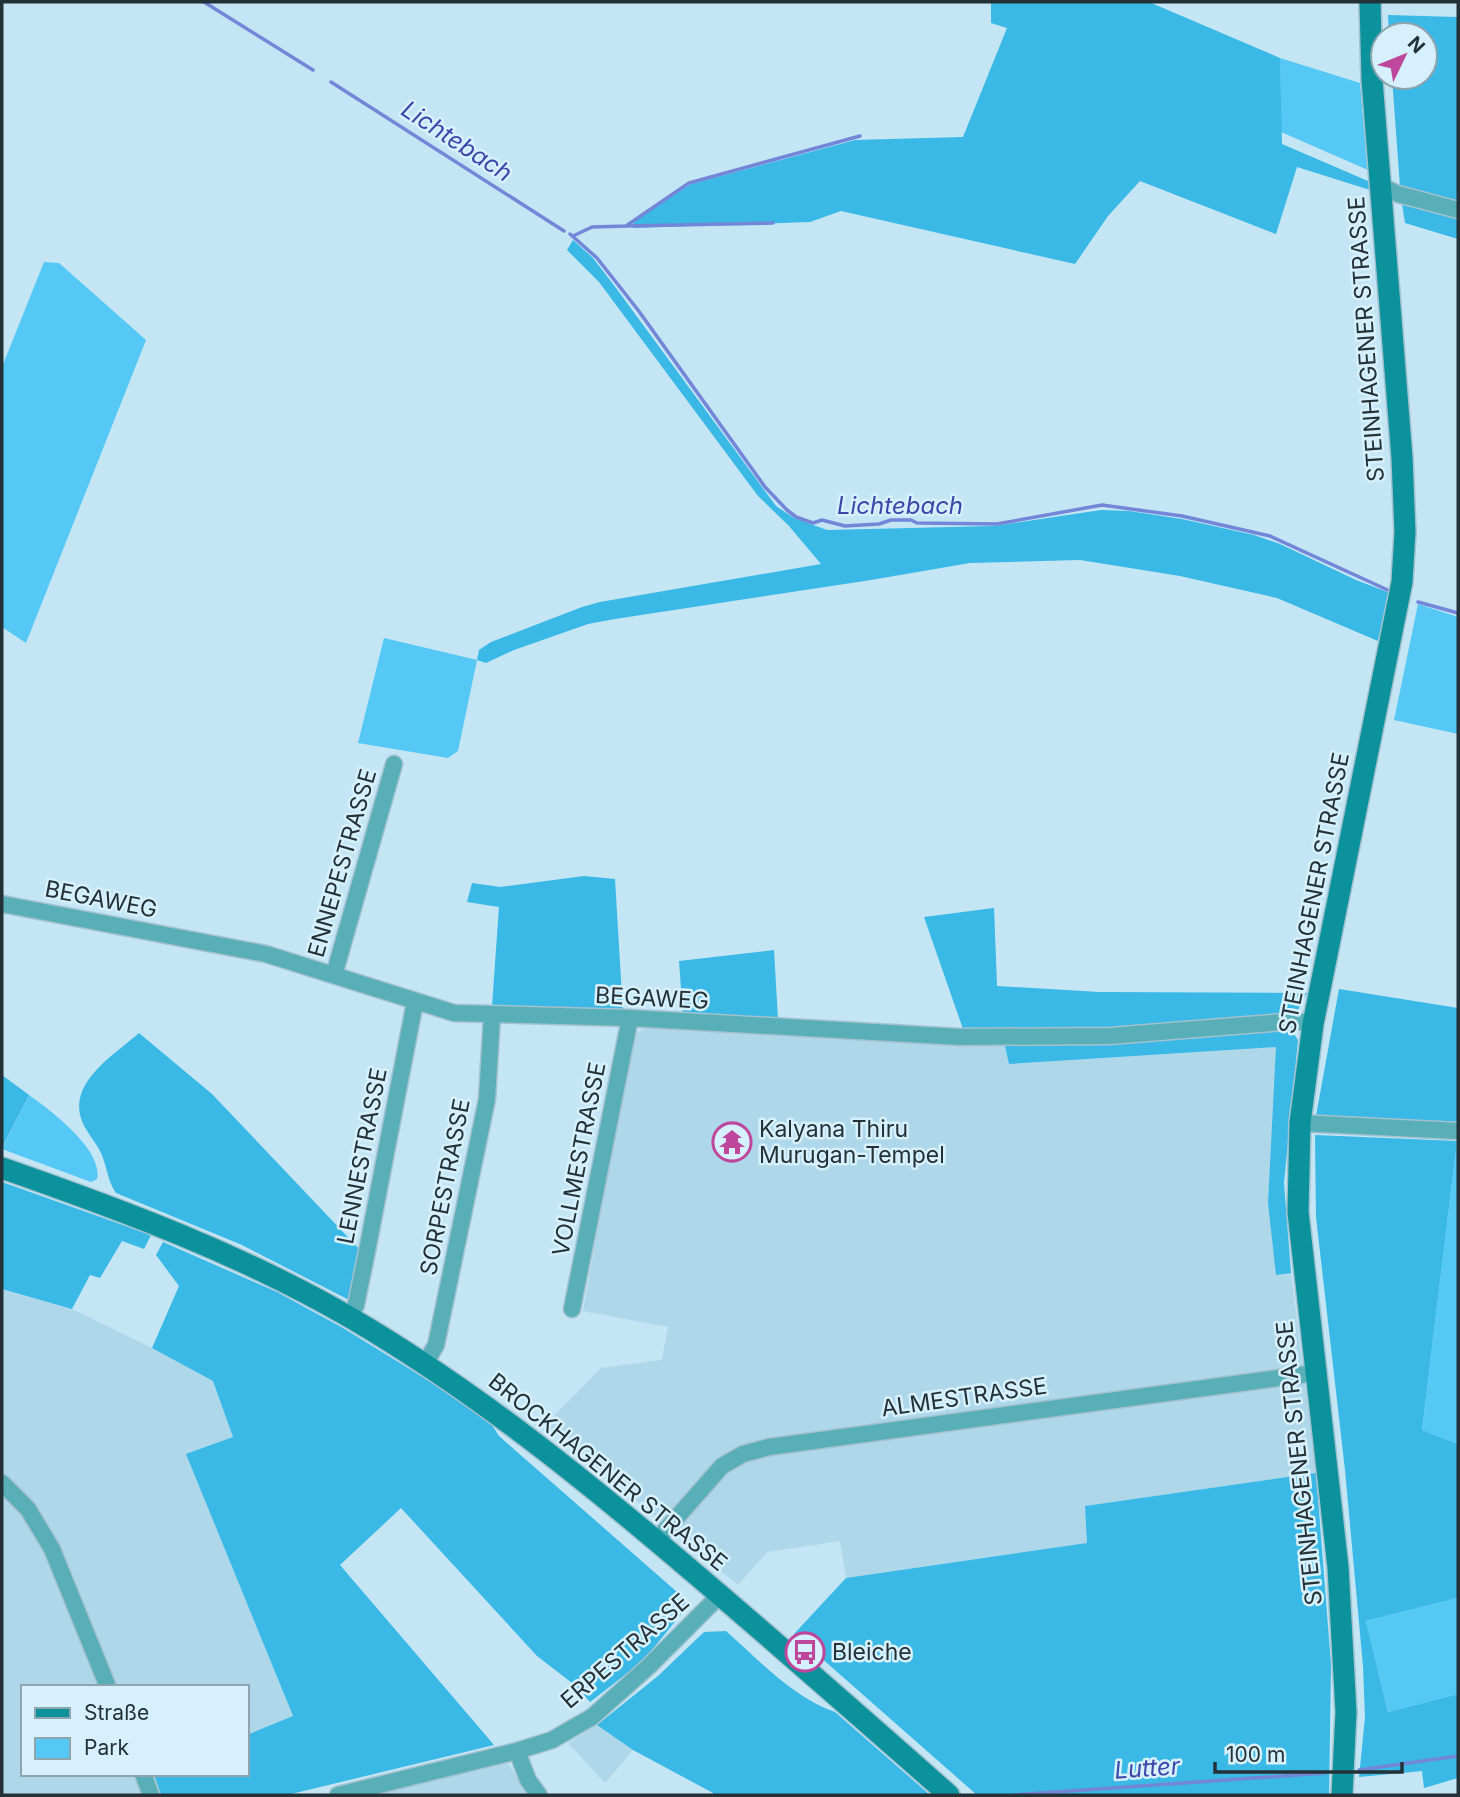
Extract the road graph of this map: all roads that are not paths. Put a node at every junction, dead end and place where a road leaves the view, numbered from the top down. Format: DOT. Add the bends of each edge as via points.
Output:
graph roads {
  1 [pos="1370,2"];
  2 [pos="1381,186"];
  3 [pos="1458,210"];
  4 [pos="394,764"];
  5 [pos="2,904"];
  6 [pos="334,975"];
  7 [pos="415,1002"];
  8 [pos="492,1015"];
  9 [pos="630,1018"];
  10 [pos="1313,1024"];
  11 [pos="1300,1123"];
  12 [pos="1458,1130"];
  13 [pos="2,1168"];
  14 [pos="572,1309"];
  15 [pos="349,1317"];
  16 [pos="425,1364"];
  17 [pos="1315,1373"];
  18 [pos="2,1483"];
  19 [pos="656,1541"];
  20 [pos="720,1595"];
  21 [pos="107,1685"];
  22 [pos="517,1751"];
  23 [pos="144,1776"];
  24 [pos="151,1795"];
  25 [pos="338,1795"];
  26 [pos="538,1795"];
  27 [pos="949,1795"];
  28 [pos="1342,1795"];
  1 -- 2 [label="main road, STEINHAGENER STRASSE"];
  2 -- 3 [label="street"];
  2 -- 10 [label="main road, STEINHAGENER STRASSE" via="1402,458 1402,582"];
  4 -- 6 [label="street, ENNEPESTRASSE"];
  5 -- 6 [label="street, BEGAWEG" via="266,954"];
  6 -- 7 [label="street, BEGAWEG"];
  7 -- 8 [label="street, BEGAWEG" via="454,1013"];
  7 -- 15 [label="street, LENNESTRASSE" via="356,1304"];
  8 -- 9 [label="street, BEGAWEG"];
  8 -- 16 [label="street, SORPESTRASSE" via="487,1099 436,1345"];
  9 -- 10 [label="street, BEGAWEG" via="960,1037 1110,1035 1296,1021"];
  9 -- 14 [label="street, VOLLMESTRASSE"];
  10 -- 11 [label="main road, STEINHAGENER STRASSE"];
  11 -- 12 [label="street"];
  11 -- 17 [label="main road, STEINHAGENER STRASSE" via="1298,1212"];
  13 -- 15 [label="main road, BROCKHAGENER STRASSE" via="166,1228"];
  15 -- 16 [label="main road, BROCKHAGENER STRASSE"];
  16 -- 19 [label="main road, BROCKHAGENER STRASSE" via="534,1441"];
  17 -- 19 [label="street, ALMESTRASSE" via="769,1447 722,1466"];
  17 -- 28 [label="main road, STEINHAGENER STRASSE" via="1338,1567 1346,1712"];
  18 -- 21 [label="street" via="28,1509 52,1549"];
  19 -- 20 [label="main road, BROCKHAGENER STRASSE"];
  20 -- 22 [label="street, ERPESTRASSE" via="592,1717 552,1740"];
  20 -- 27 [label="main road, BROCKHAGENER STRASSE"];
  22 -- 25 [label="street, ERPESTRASSE"];
  22 -- 26 [label="street"];
  23 -- 24 [label="street"];
}
